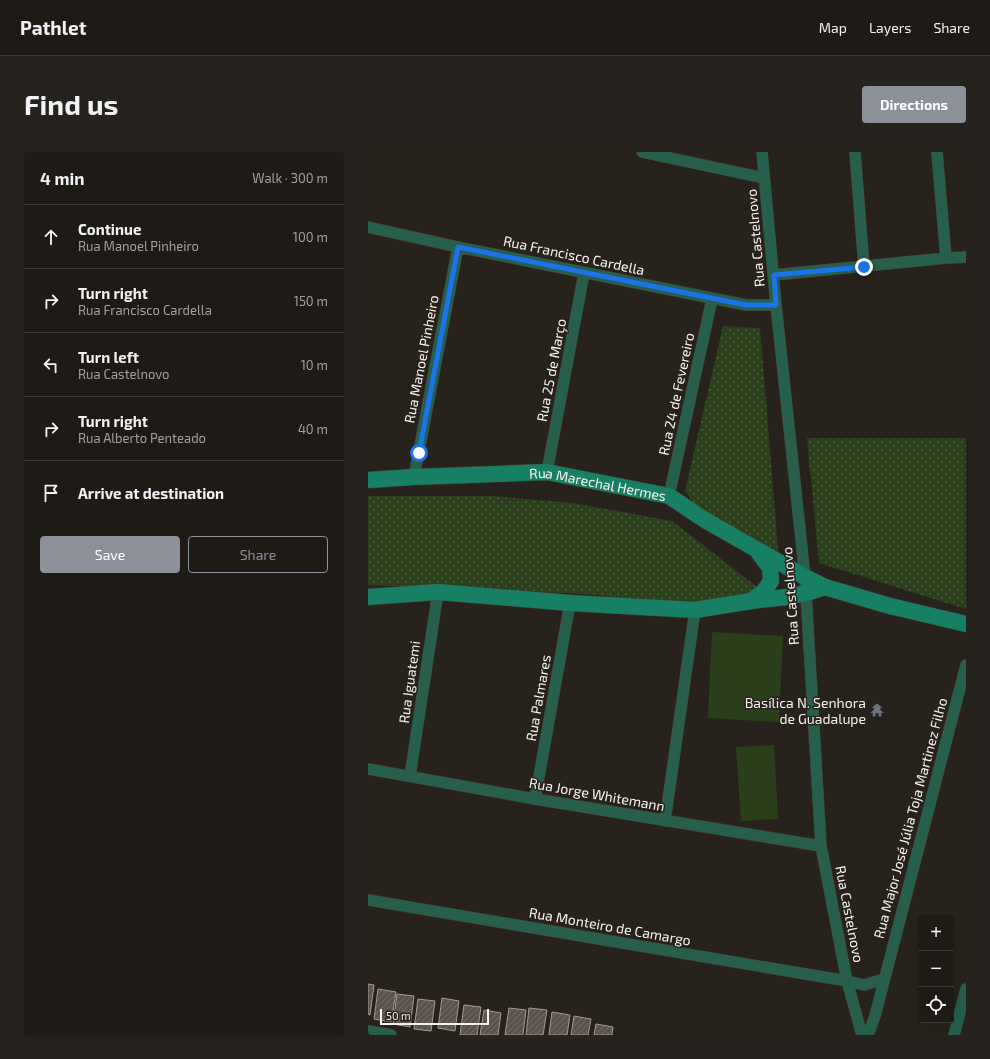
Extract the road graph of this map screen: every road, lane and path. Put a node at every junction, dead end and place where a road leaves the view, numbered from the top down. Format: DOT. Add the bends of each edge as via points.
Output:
graph roads {
  1 [pos="642,152"];
  2 [pos="762,152"];
  3 [pos="854,152"];
  4 [pos="937,152"];
  5 [pos="764,178"];
  6 [pos="368,227"];
  7 [pos="458,247"];
  8 [pos="966,257"];
  9 [pos="946,258"];
  10 [pos="864,267"];
  11 [pos="584,273"];
  12 [pos="774,275"];
  13 [pos="712,299"];
  14 [pos="776,305"];
  15 [pos="547,472"];
  16 [pos="414,477"];
  17 [pos="368,480"];
  18 [pos="669,496"];
  19 [pos="754,547"];
  20 [pos="805,577"];
  21 [pos="825,586"];
  22 [pos="438,592"];
  23 [pos="806,593"];
  24 [pos="368,597"];
  25 [pos="751,601"];
  26 [pos="570,603"];
  27 [pos="695,610"];
  28 [pos="966,624"];
  29 [pos="966,665"];
  30 [pos="368,769"];
  31 [pos="410,776"];
  32 [pos="535,798"];
  33 [pos="665,821"];
  34 [pos="821,846"];
  35 [pos="368,900"];
  36 [pos="884,979"];
  37 [pos="847,981"];
  38 [pos="966,989"];
  39 [pos="368,1031"];
  40 [pos="391,1035"];
  41 [pos="862,1035"];
  42 [pos="868,1035"];
  43 [pos="954,1035"];
  1 -- 5 [label="street"];
  2 -- 5 [label="street, Rua Castelnovo"];
  3 -- 10 [label="street"];
  4 -- 9 [label="street"];
  5 -- 12 [label="street, Rua Castelnovo"];
  6 -- 7 [label="street, Rua Francisco Cardella"];
  7 -- 11 [label="street, Rua Francisco Cardella"];
  7 -- 16 [label="street, Rua Manoel Pinheiro"];
  8 -- 9 [label="street"];
  9 -- 10 [label="street"];
  10 -- 12 [label="street"];
  11 -- 13 [label="street, Rua Francisco Cardella"];
  11 -- 15 [label="street, Rua 25 de Março"];
  12 -- 14 [label="street, Rua Castelnovo"];
  13 -- 14 [label="street, Rua Francisco Cardella" via="746,305"];
  13 -- 18 [label="street, Rua 24 de Fevereiro"];
  14 -- 20 [label="street, Rua Castelnovo"];
  15 -- 16 [label="street, Rua Marechal Hermes"];
  15 -- 18 [label="street, Rua Marechal Hermes"];
  16 -- 17 [label="street, Rua Marechal Hermes"];
  18 -- 19 [label="street, Rua Marechal Hermes"];
  19 -- 20 [label="street, Rua Marechal Hermes"];
  19 -- 25 [label="street" via="770,568 771,581 764,591"];
  20 -- 21 [label="street, Rua Marechal Hermes"];
  20 -- 23 [label="street, Rua Castelnovo"];
  21 -- 23 [label="street"];
  21 -- 28 [label="street, Rua Marechal Hermes" via="890,606"];
  22 -- 24 [label="street"];
  22 -- 26 [label="street"];
  22 -- 31 [label="street, Rua Iguatemi"];
  23 -- 25 [label="street"];
  23 -- 34 [label="street, Rua Castelnovo"];
  25 -- 27 [label="street"];
  26 -- 27 [label="street"];
  26 -- 32 [label="street, Rua Palmares"];
  27 -- 33 [label="street"];
  29 -- 36 [label="street, Rua Major José Júlia Toja Martinez Filho"];
  30 -- 31 [label="street, Rua Jorge Whitemann"];
  31 -- 32 [label="street, Rua Jorge Whitemann"];
  32 -- 33 [label="street, Rua Jorge Whitemann"];
  33 -- 34 [label="street, Rua Jorge Whitemann"];
  34 -- 37 [label="street, Rua Castelnovo"];
  35 -- 37 [label="street, Rua Monteiro de Camargo"];
  36 -- 37 [label="street" via="864,985"];
  36 -- 42 [label="street, Rua Major José Júlia Toja Martinez Filho"];
  37 -- 41 [label="street, Rua Castelnovo"];
  38 -- 43 [label="street"];
  39 -- 40 [label="street"];
}
